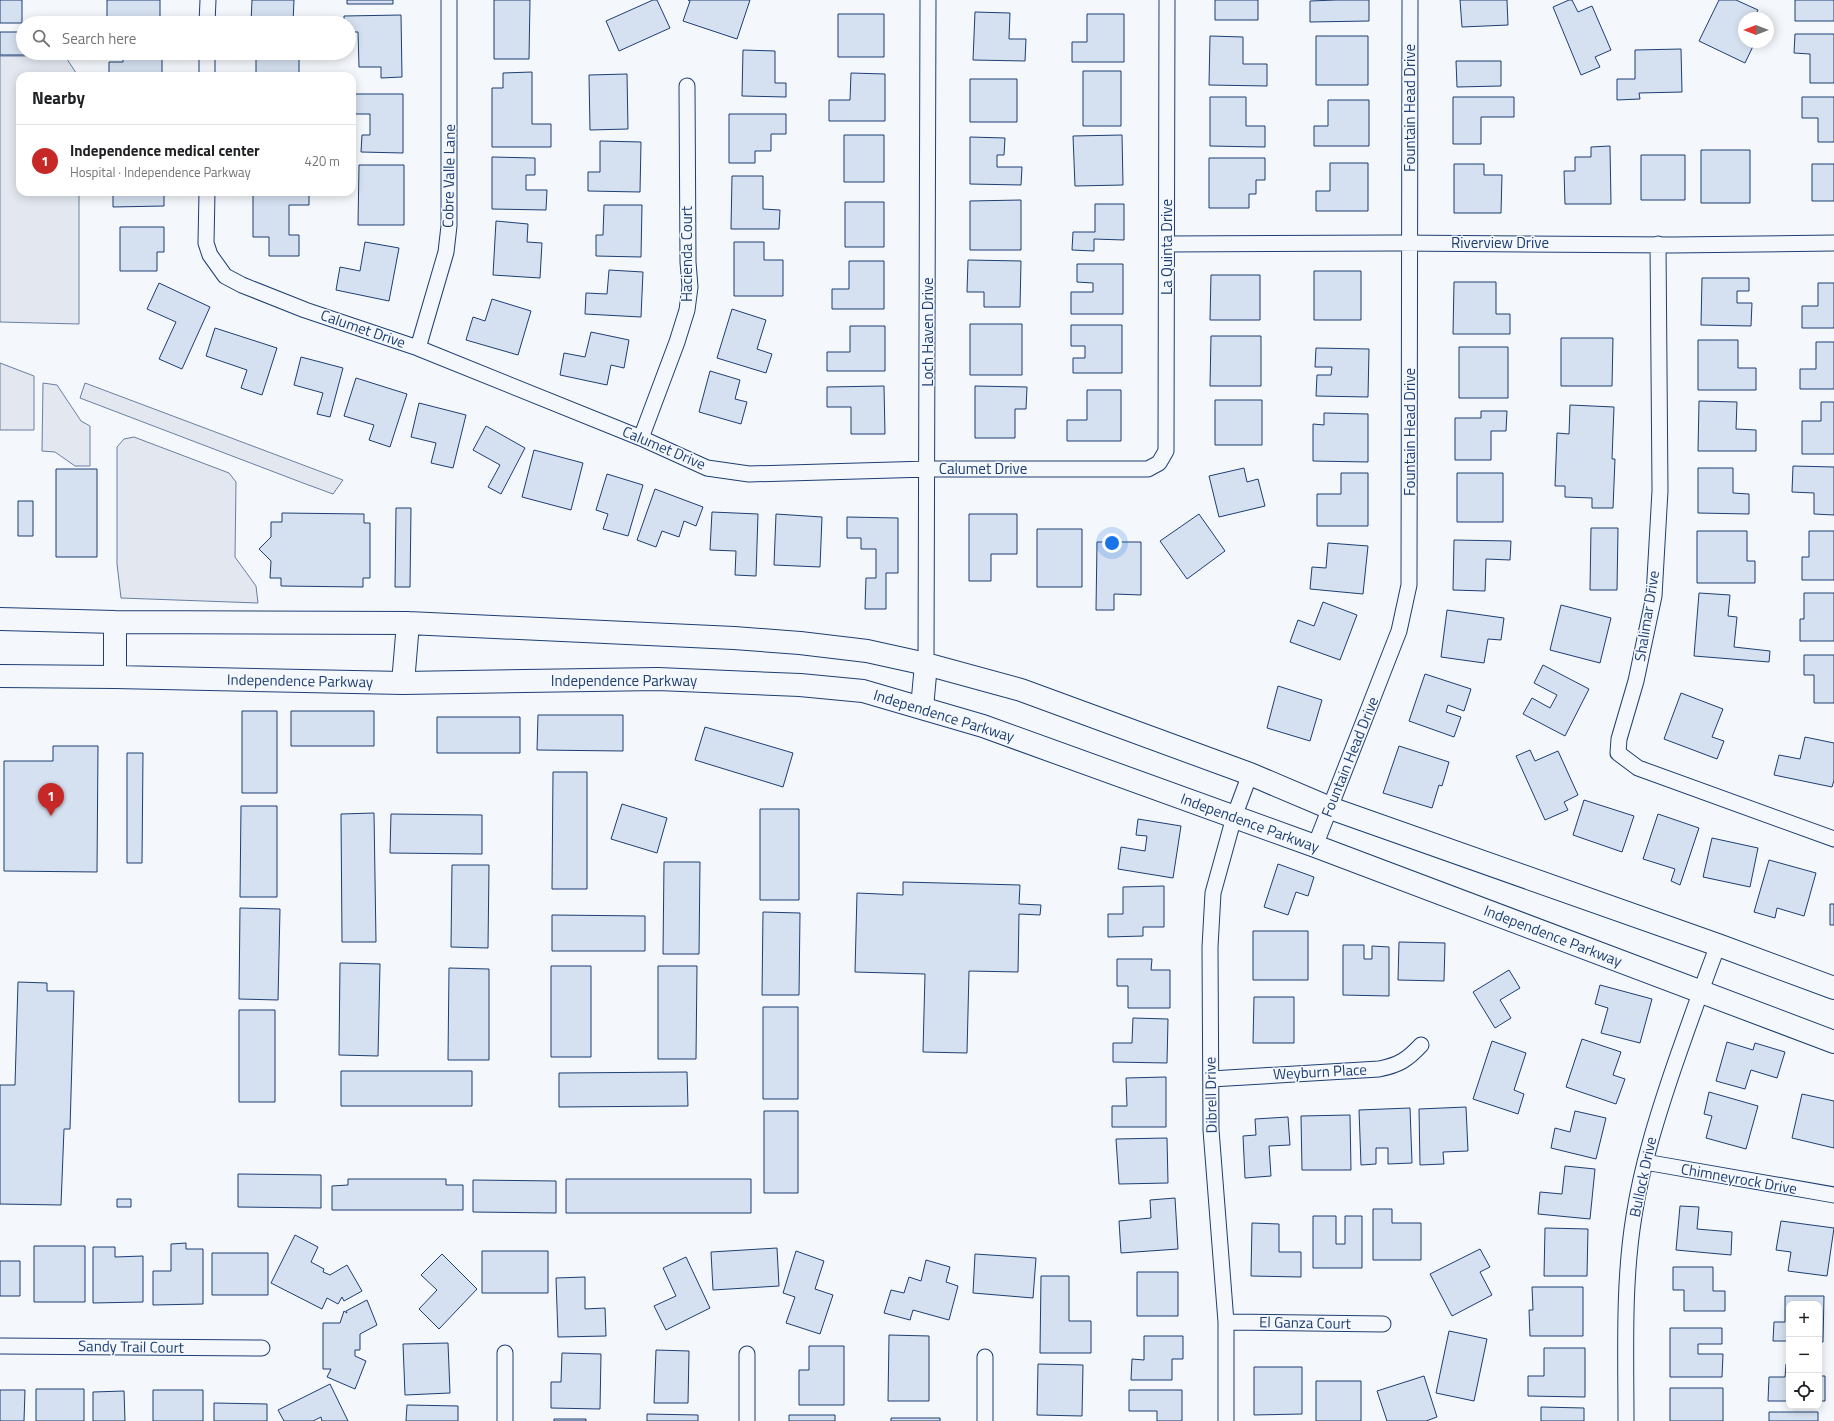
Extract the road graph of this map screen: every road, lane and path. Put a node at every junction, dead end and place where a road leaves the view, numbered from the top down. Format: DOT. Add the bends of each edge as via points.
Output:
graph roads {
  1 [pos="208,0"];
  2 [pos="449,0"];
  3 [pos="928,0"];
  4 [pos="1167,0"];
  5 [pos="1410,0"];
  6 [pos="208,16"];
  7 [pos="207,60"];
  8 [pos="207,72"];
  9 [pos="687,86"];
  10 [pos="207,196"];
  11 [pos="1410,243"];
  12 [pos="1834,243"];
  13 [pos="1167,244"];
  14 [pos="1658,244"];
  15 [pos="418,348"];
  16 [pos="641,438"];
  17 [pos="928,469"];
  18 [pos="1131,469"];
  19 [pos="0,619"];
  20 [pos="115,622"];
  21 [pos="408,623"];
  22 [pos="926,664"];
  23 [pos="0,676"];
  24 [pos="115,677"];
  25 [pos="403,683"];
  26 [pos="922,708"];
  27 [pos="1250,774"];
  28 [pos="1330,808"];
  29 [pos="1234,817"];
  30 [pos="1834,839"];
  31 [pos="1315,846"];
  32 [pos="1718,945"];
  33 [pos="1834,988"];
  34 [pos="1700,992"];
  35 [pos="1834,1042"];
  36 [pos="1421,1045"];
  37 [pos="1211,1079"];
  38 [pos="1645,1162"];
  39 [pos="1834,1195"];
  40 [pos="1226,1322"];
  41 [pos="1383,1324"];
  42 [pos="0,1346"];
  43 [pos="262,1348"];
  44 [pos="505,1353"];
  45 [pos="747,1354"];
  46 [pos="985,1358"];
  47 [pos="505,1421"];
  48 [pos="747,1421"];
  49 [pos="985,1421"];
  50 [pos="1226,1421"];
  51 [pos="1626,1421"];
  1 -- 6 [label="street"];
  2 -- 15 [label="street, Cobre Valle Lane" via="449,226 446,252"];
  3 -- 17 [label="street, Loch Haven Drive"];
  4 -- 13 [label="street, La Quinta Drive"];
  5 -- 11 [label="street, Fountain Head Drive"];
  7 -- 8 [label="street"];
  9 -- 16 [label="street, Hacienda Court" via="687,310"];
  10 -- 15 [label="street, Calumet Drive" via="206,243 215,263 225,276 305,310"];
  11 -- 13 [label="street, Riverview Drive"];
  11 -- 14 [label="street, Riverview Drive"];
  11 -- 28 [label="street, Fountain Head Drive" via="1409,585 1399,631"];
  12 -- 14 [label="street, Riverview Drive"];
  13 -- 18 [label="street, La Quinta Drive" via="1166,451 1156,466 1148,469"];
  14 -- 30 [label="street, Shalimar Drive" via="1660,492 1654,596 1618,753 1638,768"];
  15 -- 16 [label="street, Calumet Drive"];
  16 -- 17 [label="street, Calumet Drive" via="707,468 749,474"];
  17 -- 18 [label="street, Calumet Drive"];
  17 -- 22 [label="street, Loch Haven Drive"];
  19 -- 20 [label="main road"];
  20 -- 21 [label="main road"];
  20 -- 24 [label="main road"];
  21 -- 22 [label="main road" via="792,642 867,652"];
  21 -- 25 [label="main road"];
  22 -- 26 [label="main road"];
  22 -- 27 [label="main road" via="1021,690"];
  23 -- 24 [label="main road, Independence Parkway"];
  24 -- 25 [label="main road, Independence Parkway"];
  25 -- 26 [label="main road, Independence Parkway" via="658,679 800,684 863,691"];
  26 -- 29 [label="main road, Independence Parkway" via="983,726"];
  27 -- 28 [label="main road"];
  27 -- 29 [label="street, Dibrell Drive"];
  28 -- 31 [label="street, Fountain Head Drive"];
  28 -- 32 [label="main road"];
  29 -- 31 [label="main road, Independence Parkway"];
  29 -- 37 [label="street, Dibrell Drive" via="1213,892 1210,946"];
  31 -- 34 [label="main road, Independence Parkway"];
  32 -- 33 [label="main road"];
  32 -- 34 [label="street, Bullock Drive"];
  34 -- 35 [label="main road, Independence Parkway"];
  34 -- 38 [label="street, Bullock Drive" via="1659,1112"];
  36 -- 37 [label="street, Weyburn Place" via="1411,1056 1396,1065 1379,1069"];
  37 -- 40 [label="street, Dibrell Drive" via="1211,1130"];
  38 -- 39 [label="street, Chimneyrock Drive"];
  38 -- 51 [label="street, Bullock Drive" via="1634,1216 1626,1302"];
  40 -- 41 [label="street, El Ganza Court"];
  40 -- 50 [label="street, Dibrell Drive"];
  42 -- 43 [label="street, Sandy Trail Court"];
  44 -- 47 [label="street"];
  45 -- 48 [label="street"];
  46 -- 49 [label="street"];
}
